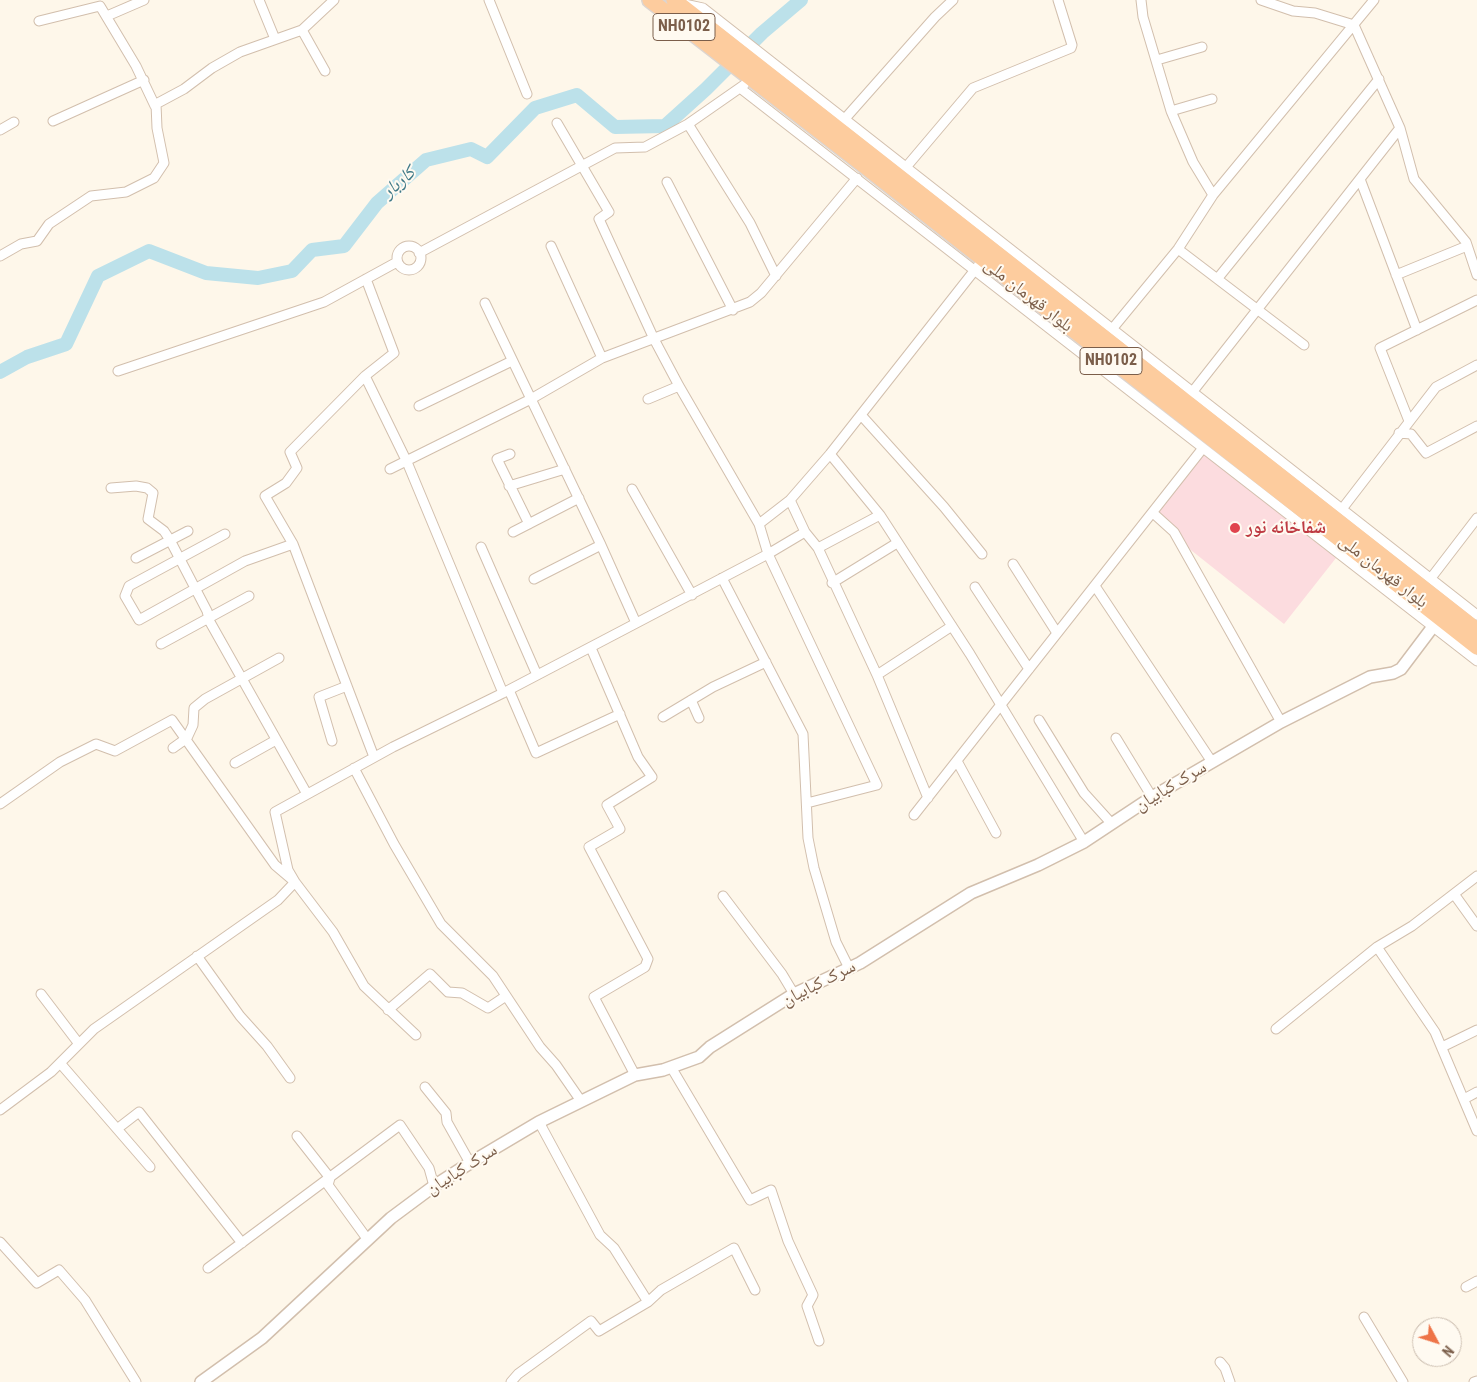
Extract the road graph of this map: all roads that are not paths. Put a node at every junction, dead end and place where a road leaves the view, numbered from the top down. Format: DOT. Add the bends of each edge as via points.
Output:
graph roads {
  1 [pos="144,0"];
  2 [pos="259,0"];
  3 [pos="334,0"];
  4 [pos="490,0"];
  5 [pos="650,0"];
  6 [pos="953,0"];
  7 [pos="1058,0"];
  8 [pos="1141,0"];
  9 [pos="1261,0"];
  10 [pos="1374,0"];
  11 [pos="675,1"];
  12 [pos="1270,2"];
  13 [pos="107,16"];
  14 [pos="39,21"];
  15 [pos="1354,25"];
  16 [pos="302,30"];
  17 [pos="275,39"];
  18 [pos="728,43"];
  19 [pos="1202,47"];
  20 [pos="1157,60"];
  21 [pos="326,71"];
  22 [pos="752,72"];
  23 [pos="1379,79"];
  24 [pos="144,80"];
  25 [pos="527,94"];
  26 [pos="1212,99"];
  27 [pos="155,106"];
  28 [pos="1171,111"];
  29 [pos="53,121"];
  30 [pos="14,122"];
  31 [pos="557,122"];
  32 [pos="841,123"];
  33 [pos="688,124"];
  34 [pos="1400,128"];
  35 [pos="0,130"];
  36 [pos="581,166"];
  37 [pos="907,166"];
  38 [pos="857,178"];
  39 [pos="1360,179"];
  40 [pos="667,182"];
  41 [pos="1212,195"];
  42 [pos="551,246"];
  43 [pos="1467,246"];
  44 [pos="1178,249"];
  45 [pos="419,253"];
  46 [pos="0,256"];
  47 [pos="983,260"];
  48 [pos="397,262"];
  49 [pos="1396,275"];
  50 [pos="1477,275"];
  51 [pos="776,276"];
  52 [pos="1218,278"];
  53 [pos="366,279"];
  54 [pos="1477,300"];
  55 [pos="485,303"];
  56 [pos="733,310"];
  57 [pos="1257,310"];
  58 [pos="1113,328"];
  59 [pos="1417,330"];
  60 [pos="654,339"];
  61 [pos="1304,345"];
  62 [pos="602,358"];
  63 [pos="512,361"];
  64 [pos="1477,365"];
  65 [pos="118,371"];
  66 [pos="365,376"];
  67 [pos="678,386"];
  68 [pos="531,399"];
  69 [pos="648,400"];
  70 [pos="419,406"];
  71 [pos="1181,406"];
  72 [pos="861,415"];
  73 [pos="1409,421"];
  74 [pos="1477,426"];
  75 [pos="1399,433"];
  76 [pos="1203,448"];
  77 [pos="510,454"];
  78 [pos="830,454"];
  79 [pos="407,462"];
  80 [pos="390,469"];
  81 [pos="565,469"];
  82 [pos="509,486"];
  83 [pos="111,488"];
  84 [pos="632,489"];
  85 [pos="579,498"];
  86 [pos="790,500"];
  87 [pos="1342,509"];
  88 [pos="1153,513"];
  89 [pos="880,515"];
  90 [pos="1477,518"];
  91 [pos="529,524"];
  92 [pos="759,524"];
  93 [pos="188,531"];
  94 [pos="513,532"];
  95 [pos="805,532"];
  96 [pos="225,534"];
  97 [pos="170,540"];
  98 [pos="897,543"];
  99 [pos="293,544"];
  100 [pos="601,545"];
  101 [pos="481,547"];
  102 [pos="818,548"];
  103 [pos="768,554"];
  104 [pos="982,554"];
  105 [pos="136,558"];
  106 [pos="178,559"];
  107 [pos="1013,564"];
  108 [pos="722,578"];
  109 [pos="1431,578"];
  110 [pos="534,579"];
  111 [pos="832,583"];
  112 [pos="1095,586"];
  113 [pos="975,587"];
  114 [pos="195,588"];
  115 [pos="692,594"];
  116 [pos="248,596"];
  117 [pos="1477,615"];
  118 [pos="1440,617"];
  119 [pos="209,618"];
  120 [pos="636,623"];
  121 [pos="952,626"];
  122 [pos="1477,630"];
  123 [pos="1057,633"];
  124 [pos="161,644"];
  125 [pos="1477,647"];
  126 [pos="591,648"];
  127 [pos="279,658"];
  128 [pos="1477,661"];
  129 [pos="766,662"];
  130 [pos="1029,669"];
  131 [pos="537,675"];
  132 [pos="877,675"];
  133 [pos="242,679"];
  134 [pos="346,686"];
  135 [pos="506,691"];
  136 [pos="690,700"];
  137 [pos="1000,706"];
  138 [pos="620,714"];
  139 [pos="664,717"];
  140 [pos="699,718"];
  141 [pos="1039,720"];
  142 [pos="1281,722"];
  143 [pos="187,738"];
  144 [pos="1116,738"];
  145 [pos="276,740"];
  146 [pos="332,741"];
  147 [pos="173,748"];
  148 [pos="374,757"];
  149 [pos="957,761"];
  150 [pos="1212,762"];
  151 [pos="235,763"];
  152 [pos="354,768"];
  153 [pos="307,794"];
  154 [pos="1152,797"];
  155 [pos="928,798"];
  156 [pos="807,803"];
  157 [pos="0,804"];
  158 [pos="914,816"];
  159 [pos="1112,824"];
  160 [pos="996,833"];
  161 [pos="1084,842"];
  162 [pos="1477,876"];
  163 [pos="295,882"];
  164 [pos="1454,894"];
  165 [pos="723,896"];
  166 [pos="1477,926"];
  167 [pos="1377,947"];
  168 [pos="197,956"];
  169 [pos="849,968"];
  170 [pos="41,994"];
  171 [pos="794,994"];
  172 [pos="506,996"];
  173 [pos="388,1010"];
  174 [pos="1276,1029"];
  175 [pos="1477,1030"];
  176 [pos="416,1035"];
  177 [pos="79,1044"];
  178 [pos="1442,1047"];
  179 [pos="60,1063"];
  180 [pos="671,1067"];
  181 [pos="635,1075"];
  182 [pos="290,1078"];
  183 [pos="425,1087"];
  184 [pos="1477,1092"];
  185 [pos="1464,1099"];
  186 [pos="581,1101"];
  187 [pos="0,1110"];
  188 [pos="540,1122"];
  189 [pos="117,1129"];
  190 [pos="1477,1131"];
  191 [pos="297,1136"];
  192 [pos="470,1163"];
  193 [pos="150,1167"];
  194 [pos="330,1178"];
  195 [pos="434,1186"];
  196 [pos="368,1240"];
  197 [pos="0,1242"];
  198 [pos="242,1243"];
  199 [pos="208,1268"];
  200 [pos="1477,1281"];
  201 [pos="1466,1287"];
  202 [pos="755,1290"];
  203 [pos="648,1302"];
  204 [pos="1364,1317"];
  205 [pos="819,1342"];
  206 [pos="1220,1362"];
  207 [pos="136,1382"];
  208 [pos="201,1382"];
  209 [pos="510,1382"];
  210 [pos="1230,1382"];
  211 [pos="1403,1382"];
  1 -- 13 [label="street"];
  2 -- 17 [label="street"];
  3 -- 16 [label="street"];
  4 -- 25 [label="street"];
  5 -- 18 [label="highway, بلوار قهرمان ملی / NH0102"];
  6 -- 32 [label="street"];
  7 -- 37 [label="street" via="1071,48 973,88"];
  8 -- 20 [label="street"];
  9 -- 12 [label="street"];
  10 -- 15 [label="street"];
  11 -- 18 [label="highway, بلوار قهرمان ملی / NH0102"];
  12 -- 15 [label="street" via="1293,12 1315,14"];
  13 -- 14 [label="street" via="98,6"];
  13 -- 24 [label="street"];
  15 -- 23 [label="street"];
  15 -- 41 [label="street"];
  16 -- 17 [label="street"];
  16 -- 21 [label="street"];
  17 -- 27 [label="street" via="240,52"];
  18 -- 22 [label="highway, بلوار قهرمان ملی / NH0102"];
  18 -- 22 [label="street"];
  19 -- 20 [label="street"];
  20 -- 28 [label="street"];
  22 -- 32 [label="highway, بلوار قهرمان ملی / NH0102"];
  22 -- 33 [label="street"];
  22 -- 38 [label="street"];
  22 -- 47 [label="highway, بلوار قهرمان ملی / NH0102"];
  23 -- 34 [label="street"];
  23 -- 52 [label="street"];
  24 -- 27 [label="street"];
  24 -- 29 [label="street"];
  26 -- 28 [label="street"];
  27 -- 46 [label="street" via="164,163 154,178 126,192 91,196 49,224 37,241 21,244"];
  28 -- 41 [label="street" via="1193,162"];
  30 -- 35 [label="street"];
  31 -- 36 [label="street"];
  32 -- 37 [label="street"];
  32 -- 47 [label="highway, بلوار قهرمان ملی / NH0102"];
  33 -- 36 [label="street" via="645,147 615,148"];
  33 -- 51 [label="street" via="750,223"];
  34 -- 39 [label="street"];
  34 -- 43 [label="street" via="1414,179"];
  36 -- 45 [label="street"];
  36 -- 60 [label="street" via="609,212 599,219"];
  37 -- 58 [label="street"];
  38 -- 47 [label="street"];
  38 -- 51 [label="street"];
  39 -- 49 [label="street"];
  39 -- 57 [label="street"];
  40 -- 56 [label="street"];
  41 -- 44 [label="street"];
  42 -- 62 [label="street"];
  43 -- 49 [label="street"];
  43 -- 50 [label="street"];
  44 -- 52 [label="street"];
  44 -- 58 [label="street"];
  45 -- 48 [label="street" via="410,246 403,248 397,254"];
  45 -- 48 [label="street" via="419,264 413,269 402,268"];
  47 -- 71 [label="highway, بلوار قهرمان ملی / NH0102"];
  47 -- 71 [label="street"];
  47 -- 72 [label="street"];
  48 -- 53 [label="street"];
  49 -- 59 [label="street"];
  51 -- 56 [label="street" via="750,302"];
  52 -- 57 [label="street"];
  53 -- 65 [label="street" via="324,302"];
  53 -- 66 [label="street" via="394,353"];
  54 -- 59 [label="street"];
  55 -- 63 [label="street"];
  56 -- 60 [label="street"];
  57 -- 61 [label="street"];
  57 -- 71 [label="street"];
  58 -- 71 [label="street"];
  59 -- 73 [label="street" via="1380,348"];
  60 -- 62 [label="street"];
  60 -- 67 [label="street"];
  62 -- 68 [label="street"];
  63 -- 68 [label="street"];
  63 -- 70 [label="street"];
  64 -- 73 [label="street" via="1436,387"];
  66 -- 79 [label="street"];
  66 -- 99 [label="street" via="290,452 297,468 286,483 266,496"];
  67 -- 69 [label="street"];
  67 -- 92 [label="street"];
  68 -- 79 [label="street"];
  68 -- 81 [label="street"];
  71 -- 76 [label="street"];
  71 -- 87 [label="street"];
  71 -- 118 [label="highway, بلوار قهرمان ملی / NH0102"];
  72 -- 78 [label="street"];
  72 -- 104 [label="street" via="944,506"];
  73 -- 75 [label="street"];
  74 -- 75 [label="street" via="1426,453 1411,434"];
  75 -- 87 [label="street"];
  76 -- 88 [label="street"];
  76 -- 118 [label="street"];
  77 -- 82 [label="street" via="497,459"];
  78 -- 86 [label="street"];
  78 -- 89 [label="street"];
  79 -- 80 [label="street"];
  79 -- 135 [label="street"];
  81 -- 82 [label="street"];
  81 -- 85 [label="street"];
  82 -- 91 [label="street"];
  83 -- 97 [label="street" via="136,486 153,493 148,519"];
  84 -- 115 [label="street"];
  85 -- 91 [label="street"];
  85 -- 100 [label="street"];
  86 -- 92 [label="street"];
  86 -- 95 [label="street"];
  87 -- 109 [label="street"];
  88 -- 112 [label="street"];
  88 -- 142 [label="street" via="1174,532"];
  89 -- 98 [label="street"];
  89 -- 102 [label="street"];
  90 -- 109 [label="street"];
  91 -- 94 [label="street"];
  92 -- 103 [label="street"];
  93 -- 97 [label="street"];
  95 -- 102 [label="street"];
  95 -- 103 [label="street"];
  96 -- 106 [label="street"];
  97 -- 105 [label="street"];
  97 -- 106 [label="street"];
  98 -- 111 [label="street"];
  98 -- 121 [label="street"];
  99 -- 114 [label="street" via="245,561"];
  99 -- 134 [label="street"];
  100 -- 110 [label="street"];
  100 -- 120 [label="street"];
  101 -- 131 [label="street"];
  102 -- 111 [label="street"];
  103 -- 108 [label="street"];
  103 -- 156 [label="street" via="877,784"];
  106 -- 114 [label="street"];
  106 -- 114 [label="street" via="129,586 125,596 138,620"];
  107 -- 123 [label="street"];
  108 -- 115 [label="street"];
  108 -- 129 [label="street"];
  109 -- 117 [label="street"];
  111 -- 132 [label="street"];
  112 -- 123 [label="street"];
  112 -- 150 [label="street"];
  113 -- 130 [label="street"];
  114 -- 119 [label="street"];
  115 -- 120 [label="street"];
  116 -- 119 [label="street"];
  118 -- 122 [label="highway, بلوار قهرمان ملی / NH0102"];
  118 -- 125 [label="highway, بلوار قهرمان ملی / NH0102"];
  118 -- 128 [label="street"];
  118 -- 142 [label="street, سرک کبابیان" via="1401,669 1362,680"];
  119 -- 124 [label="street"];
  119 -- 133 [label="street"];
  120 -- 126 [label="street"];
  121 -- 132 [label="street"];
  121 -- 137 [label="street"];
  123 -- 130 [label="street"];
  126 -- 131 [label="street"];
  126 -- 138 [label="street"];
  127 -- 133 [label="street"];
  129 -- 136 [label="street"];
  129 -- 156 [label="street" via="803,734"];
  130 -- 137 [label="street"];
  131 -- 135 [label="street"];
  132 -- 155 [label="street"];
  133 -- 143 [label="street" via="194,708"];
  133 -- 145 [label="street"];
  134 -- 146 [label="street" via="319,697"];
  134 -- 148 [label="street"];
  135 -- 138 [label="street" via="536,753"];
  135 -- 148 [label="street"];
  136 -- 139 [label="street"];
  136 -- 140 [label="street"];
  137 -- 149 [label="street"];
  137 -- 161 [label="street"];
  138 -- 181 [label="street" via="638,757 652,777 607,805 620,829 589,847 648,960 645,968 594,997"];
  141 -- 159 [label="street" via="1084,793"];
  142 -- 150 [label="street, سرک کبابیان"];
  143 -- 147 [label="street"];
  143 -- 157 [label="street" via="172,720 115,751 96,744 60,762"];
  143 -- 163 [label="street" via="211,778 275,865"];
  144 -- 154 [label="street"];
  145 -- 151 [label="street"];
  145 -- 153 [label="street"];
  148 -- 152 [label="street"];
  149 -- 155 [label="street"];
  149 -- 160 [label="street"];
  150 -- 154 [label="street, سرک کبابیان"];
  152 -- 153 [label="street"];
  152 -- 172 [label="street" via="441,924 493,976"];
  153 -- 163 [label="street" via="275,812 288,870"];
  154 -- 159 [label="street, سرک کبابیان"];
  155 -- 158 [label="street"];
  156 -- 169 [label="street" via="808,838 814,868 836,942"];
  159 -- 161 [label="street, سرک کبابیان"];
  161 -- 169 [label="street, سرک کبابیان" via="971,892"];
  162 -- 164 [label="street"];
  163 -- 168 [label="street" via="278,900"];
  163 -- 173 [label="street" via="333,932 364,986"];
  164 -- 166 [label="street"];
  164 -- 167 [label="street" via="1412,926"];
  165 -- 171 [label="street"];
  167 -- 174 [label="street"];
  167 -- 178 [label="street"];
  168 -- 177 [label="street" via="94,1029"];
  168 -- 182 [label="street"];
  169 -- 171 [label="street, سرک کبابیان"];
  170 -- 177 [label="street"];
  171 -- 180 [label="street, سرک کبابیان" via="699,1057"];
  172 -- 173 [label="street" via="488,1008 462,993 448,992 430,974"];
  172 -- 186 [label="street"];
  173 -- 176 [label="street"];
  175 -- 178 [label="street"];
  177 -- 179 [label="street"];
  178 -- 185 [label="street"];
  179 -- 187 [label="street"];
  179 -- 189 [label="street"];
  180 -- 181 [label="street, سرک کبابیان"];
  180 -- 205 [label="street" via="750,1200 771,1190 788,1241 813,1294 807,1306"];
  181 -- 186 [label="street, سرک کبابیان"];
  183 -- 192 [label="street" via="446,1113"];
  184 -- 185 [label="street"];
  185 -- 190 [label="street"];
  186 -- 188 [label="street, سرک کبابیان"];
  188 -- 192 [label="street, سرک کبابیان"];
  188 -- 203 [label="street" via="600,1235 614,1248"];
  189 -- 193 [label="street"];
  189 -- 198 [label="street" via="139,1112"];
  191 -- 194 [label="street"];
  192 -- 195 [label="street, سرک کبابیان"];
  194 -- 195 [label="street" via="400,1125 429,1168"];
  194 -- 196 [label="street" via="328,1185"];
  194 -- 198 [label="street"];
  195 -- 196 [label="street, سرک کبابیان"];
  196 -- 208 [label="street, سرک کبابیان" via="262,1338"];
  197 -- 207 [label="street" via="37,1283 59,1270 84,1300"];
  198 -- 199 [label="street"];
  200 -- 201 [label="street"];
  202 -- 203 [label="street" via="734,1248 661,1290"];
  203 -- 209 [label="street" via="599,1331 591,1321"];
  204 -- 211 [label="street"];
  206 -- 210 [label="street"];
}
